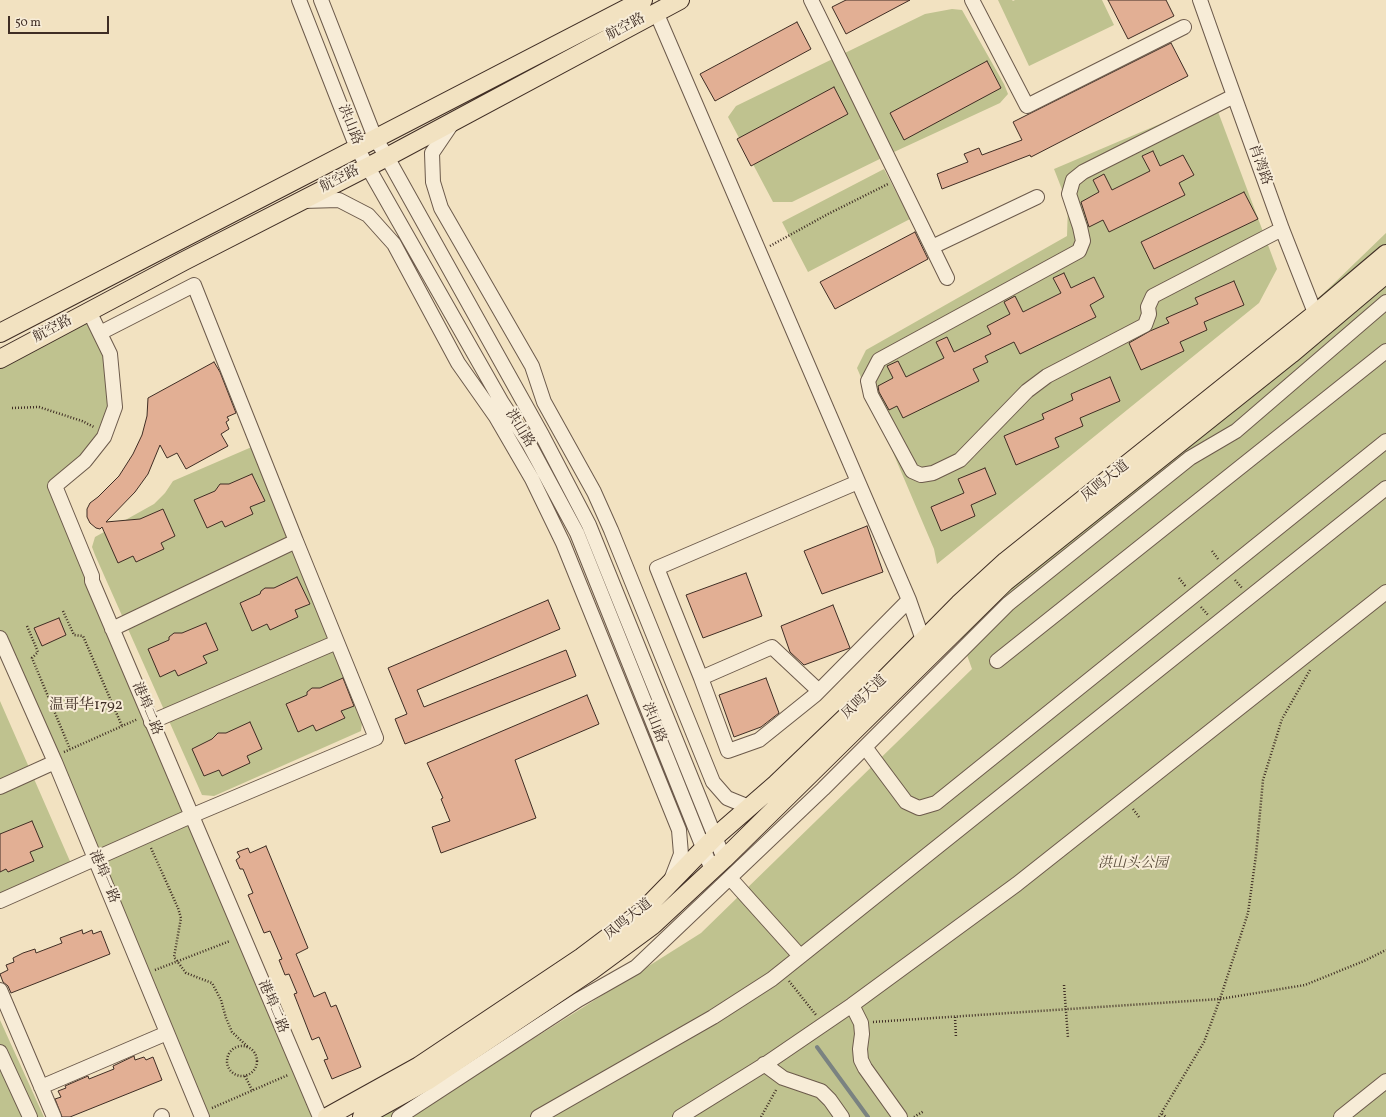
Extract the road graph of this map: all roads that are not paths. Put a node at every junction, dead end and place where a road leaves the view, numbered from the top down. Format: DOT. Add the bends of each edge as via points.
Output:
graph roads {
  1 [pos="299,0"];
  2 [pos="321,0"];
  3 [pos="680,0"];
  4 [pos="811,0"];
  5 [pos="972,0"];
  6 [pos="1200,0"];
  7 [pos="649,6"];
  8 [pos="1184,27"];
  9 [pos="1234,96"];
  10 [pos="454,120"];
  11 [pos="375,138"];
  12 [pos="357,148"];
  13 [pos="387,157"];
  14 [pos="368,166"];
  15 [pos="1037,197"];
  16 [pos="300,201"];
  17 [pos="1282,229"];
  18 [pos="932,247"];
  19 [pos="1386,254"];
  20 [pos="1386,274"];
  21 [pos="947,278"];
  22 [pos="1386,302"];
  23 [pos="89,311"];
  24 [pos="1318,322"];
  25 [pos="0,333"];
  26 [pos="100,333"];
  27 [pos="1386,351"];
  28 [pos="0,359"];
  29 [pos="1386,441"];
  30 [pos="858,482"];
  31 [pos="1386,488"];
  32 [pos="296,541"];
  33 [pos="1386,592"];
  34 [pos="909,600"];
  35 [pos="112,628"];
  36 [pos="0,638"];
  37 [pos="924,640"];
  38 [pos="337,642"];
  39 [pos="997,662"];
  40 [pos="701,678"];
  41 [pos="818,691"];
  42 [pos="150,718"];
  43 [pos="866,747"];
  44 [pos="54,760"];
  45 [pos="0,787"];
  46 [pos="749,807"];
  47 [pos="191,816"];
  48 [pos="710,844"];
  49 [pos="95,859"];
  50 [pos="718,865"];
  51 [pos="730,878"];
  52 [pos="670,884"];
  53 [pos="0,901"];
  54 [pos="800,956"];
  55 [pos="0,990"];
  56 [pos="852,1004"];
  57 [pos="167,1033"];
  58 [pos="0,1052"];
  59 [pos="764,1064"];
  60 [pos="1386,1081"];
  61 [pos="41,1087"];
  62 [pos="201,1115"];
  63 [pos="30,1117"];
  64 [pos="54,1117"];
  65 [pos="320,1117"];
  66 [pos="327,1117"];
  67 [pos="362,1117"];
  68 [pos="398,1117"];
  69 [pos="538,1117"];
  70 [pos="680,1117"];
  71 [pos="842,1117"];
  72 [pos="900,1117"];
  73 [pos="1341,1117"];
  1 -- 12 [label="street, 洪山路"];
  2 -- 11 [label="street, 洪山路"];
  3 -- 7 [label="main road, 航空路"];
  4 -- 18 [label="street"];
  5 -- 8 [label="street" via="1027,106"];
  6 -- 9 [label="street, 肖湾路"];
  7 -- 10 [label="main road, 航空路"];
  7 -- 11 [label="main road, 航空路"];
  7 -- 30 [label="street"];
  9 -- 17 [label="street, 肖湾路"];
  9 -- 17 [label="street" via="1083,172 1073,180 1069,194 1082,234 1083,241 1079,251 879,360 868,381 871,395 912,471 920,475 933,473 960,460 1027,390 1047,376 1145,324 1153,296"];
  10 -- 13 [label="main road, 航空路"];
  10 -- 46 [label="street" via="432,153 433,182 441,208 532,366 544,402 594,492 713,782 727,798"];
  11 -- 12 [label="main road, 航空路"];
  11 -- 13 [label="street, 洪山路"];
  12 -- 14 [label="street, 洪山路"];
  12 -- 25 [label="main road, 航空路"];
  13 -- 14 [label="main road, 航空路"];
  13 -- 48 [label="street, 洪山路" via="542,435 589,525"];
  14 -- 16 [label="main road, 航空路"];
  14 -- 48 [label="street, 洪山路" via="529,444 577,533"];
  15 -- 18 [label="street"];
  16 -- 23 [label="main road, 航空路"];
  16 -- 52 [label="street" via="339,200 368,215 394,244 458,363 496,417 532,479 563,543 679,830 681,854"];
  17 -- 24 [label="street, 肖湾路"];
  18 -- 21 [label="street"];
  19 -- 24 [label="main road, 凤鸣大道"];
  20 -- 24 [label="main road, 凤鸣大道"];
  22 -- 43 [label="street" via="1236,431 1190,458 1008,604"];
  23 -- 26 [label="street, 港埠二路"];
  23 -- 28 [label="main road, 航空路"];
  24 -- 37 [label="main road, 凤鸣大道" via="1006,561"];
  24 -- 50 [label="main road, 凤鸣大道" via="1069,532 1005,582"];
  26 -- 32 [label="street" via="194,284"];
  26 -- 35 [label="street, 港埠二路" via="110,354 115,407 104,437 85,461 55,486"];
  27 -- 39 [label="street"];
  29 -- 43 [label="street" via="936,803 919,808 906,802"];
  30 -- 34 [label="street"];
  30 -- 40 [label="street" via="657,568"];
  31 -- 54 [label="street"];
  32 -- 35 [label="street"];
  32 -- 38 [label="street"];
  33 -- 56 [label="street" via="1017,884"];
  34 -- 37 [label="street"];
  34 -- 41 [label="street"];
  35 -- 42 [label="street, 港埠二路"];
  36 -- 44 [label="street, 港埠一路"];
  37 -- 46 [label="main road, 凤鸣大道" via="776,784"];
  38 -- 42 [label="street"];
  38 -- 47 [label="street" via="376,738"];
  40 -- 41 [label="street" via="772,647"];
  40 -- 41 [label="street" via="728,751 759,740"];
  42 -- 47 [label="street, 港埠二路"];
  43 -- 51 [label="street"];
  44 -- 45 [label="street"];
  44 -- 49 [label="street, 港埠一路"];
  46 -- 48 [label="main road, 凤鸣大道"];
  47 -- 49 [label="street"];
  47 -- 65 [label="street, 港埠二路"];
  48 -- 50 [label="street, 洪山路"];
  48 -- 52 [label="main road, 凤鸣大道"];
  49 -- 53 [label="street"];
  49 -- 57 [label="street, 港埠一路"];
  50 -- 67 [label="main road, 凤鸣大道" via="653,925 592,970 427,1081"];
  51 -- 54 [label="street"];
  51 -- 68 [label="street" via="636,967 578,1000"];
  52 -- 66 [label="main road, 凤鸣大道" via="643,911 582,957 419,1066"];
  54 -- 69 [label="street" via="772,979 713,1017"];
  55 -- 61 [label="street"];
  56 -- 59 [label="street"];
  56 -- 72 [label="street" via="861,1023 861,1060"];
  57 -- 61 [label="street"];
  57 -- 62 [label="street, 港埠一路"];
  58 -- 63 [label="street"];
  59 -- 70 [label="street"];
  59 -- 71 [label="street" via="783,1078 821,1091"];
  60 -- 73 [label="street"];
  61 -- 64 [label="street"];
}
